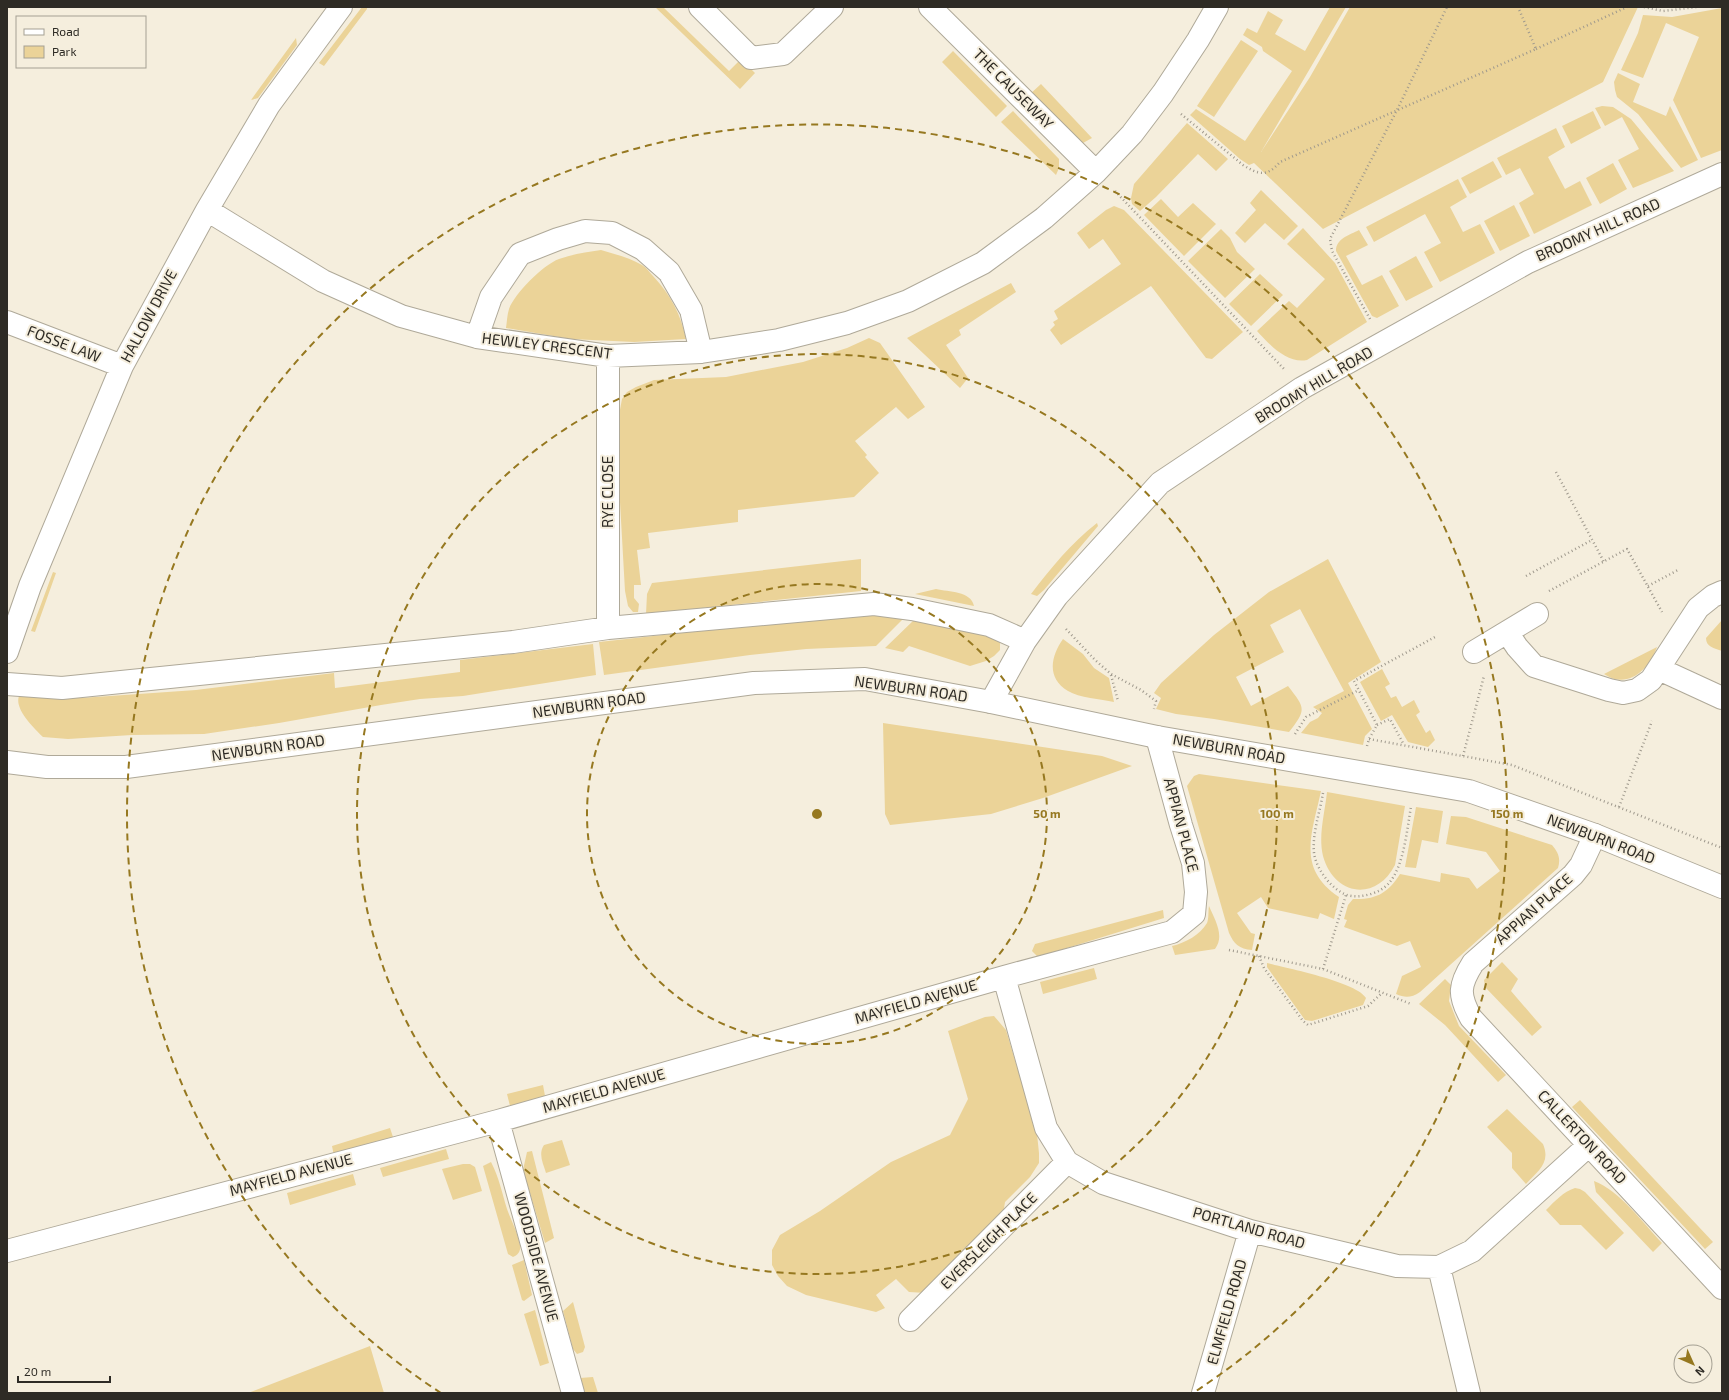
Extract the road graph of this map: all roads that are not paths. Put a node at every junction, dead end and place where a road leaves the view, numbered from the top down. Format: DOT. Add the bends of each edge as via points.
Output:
graph roads {
  1 [pos="341,7"];
  2 [pos="700,7"];
  3 [pos="832,7"];
  4 [pos="930,7"];
  5 [pos="1217,7"];
  6 [pos="1096,172"];
  7 [pos="1722,174"];
  8 [pos="207,210"];
  9 [pos="7,322"];
  10 [pos="477,337"];
  11 [pos="701,352"];
  12 [pos="608,356"];
  13 [pos="122,366"];
  14 [pos="1722,592"];
  15 [pos="1538,614"];
  16 [pos="608,628"];
  17 [pos="1507,632"];
  18 [pos="1025,641"];
  19 [pos="7,652"];
  20 [pos="1474,652"];
  21 [pos="1659,669"];
  22 [pos="7,684"];
  23 [pos="1722,698"];
  24 [pos="991,702"];
  25 [pos="1157,736"];
  26 [pos="7,762"];
  27 [pos="1596,835"];
  28 [pos="1722,887"];
  29 [pos="1194,914"];
  30 [pos="1004,977"];
  31 [pos="1464,977"];
  32 [pos="498,1121"];
  33 [pos="1589,1145"];
  34 [pos="1067,1162"];
  35 [pos="1250,1231"];
  36 [pos="7,1250"];
  37 [pos="1439,1267"];
  38 [pos="1722,1288"];
  39 [pos="910,1320"];
  40 [pos="573,1393"];
  41 [pos="1204,1393"];
  42 [pos="1469,1393"];
  1 -- 8 [label="street, HALLOW DRIVE" via="269,105"];
  2 -- 3 [label="street" via="751,58 783,54"];
  4 -- 6 [label="street, THE CAUSEWAY"];
  5 -- 6 [label="street, HEWLEY CRESCENT" via="1160,97 1132,134"];
  6 -- 11 [label="street, HEWLEY CRESCENT" via="1044,218 983,262 908,301 847,323 779,340"];
  7 -- 18 [label="street, BROOMY HILL ROAD" via="1528,262 1302,388 1160,483 1058,596"];
  8 -- 10 [label="street, HEWLEY CRESCENT" via="323,281 401,316"];
  8 -- 13 [label="street, HALLOW DRIVE"];
  9 -- 13 [label="street, FOSSE LAW"];
  10 -- 11 [label="street" via="491,297 520,254 585,231 612,233 643,249 669,272 691,310"];
  10 -- 12 [label="street, HEWLEY CRESCENT"];
  11 -- 12 [label="street, HEWLEY CRESCENT"];
  12 -- 16 [label="street, RYE CLOSE"];
  13 -- 19 [label="street, HALLOW DRIVE" via="30,586"];
  14 -- 21 [label="street" via="1698,608"];
  15 -- 17 [label="street"];
  16 -- 18 [label="street" via="874,604 912,609 989,626"];
  16 -- 22 [label="street" via="513,642 62,688"];
  17 -- 20 [label="street"];
  17 -- 21 [label="street" via="1534,666 1609,690 1623,693 1637,690 1651,680"];
  18 -- 24 [label="street, BROOMY HILL ROAD"];
  21 -- 23 [label="street"];
  24 -- 25 [label="street, NEWBURN ROAD"];
  24 -- 26 [label="street, NEWBURN ROAD" via="865,679 754,683 126,767 47,767"];
  25 -- 27 [label="street, NEWBURN ROAD" via="1469,791"];
  25 -- 29 [label="street, APPIAN PLACE" via="1193,863 1196,892"];
  27 -- 28 [label="street, NEWBURN ROAD"];
  27 -- 31 [label="street, APPIAN PLACE" via="1573,875 1473,963"];
  29 -- 30 [label="street, MAYFIELD AVENUE" via="1172,932"];
  30 -- 32 [label="street, MAYFIELD AVENUE"];
  30 -- 34 [label="street, PORTLAND ROAD" via="1046,1128"];
  31 -- 33 [label="street, CALLERTON ROAD" via="1462,999 1471,1018"];
  32 -- 36 [label="street, MAYFIELD AVENUE"];
  32 -- 40 [label="street, WOODSIDE AVENUE"];
  33 -- 37 [label="street, PORTLAND ROAD" via="1472,1251"];
  33 -- 38 [label="street, CALLERTON ROAD"];
  34 -- 35 [label="street, PORTLAND ROAD" via="1102,1183"];
  34 -- 39 [label="street, EVERSLEIGH PLACE"];
  35 -- 37 [label="street, PORTLAND ROAD" via="1397,1266"];
  35 -- 41 [label="street, ELMFIELD ROAD"];
  37 -- 42 [label="street"];
}
